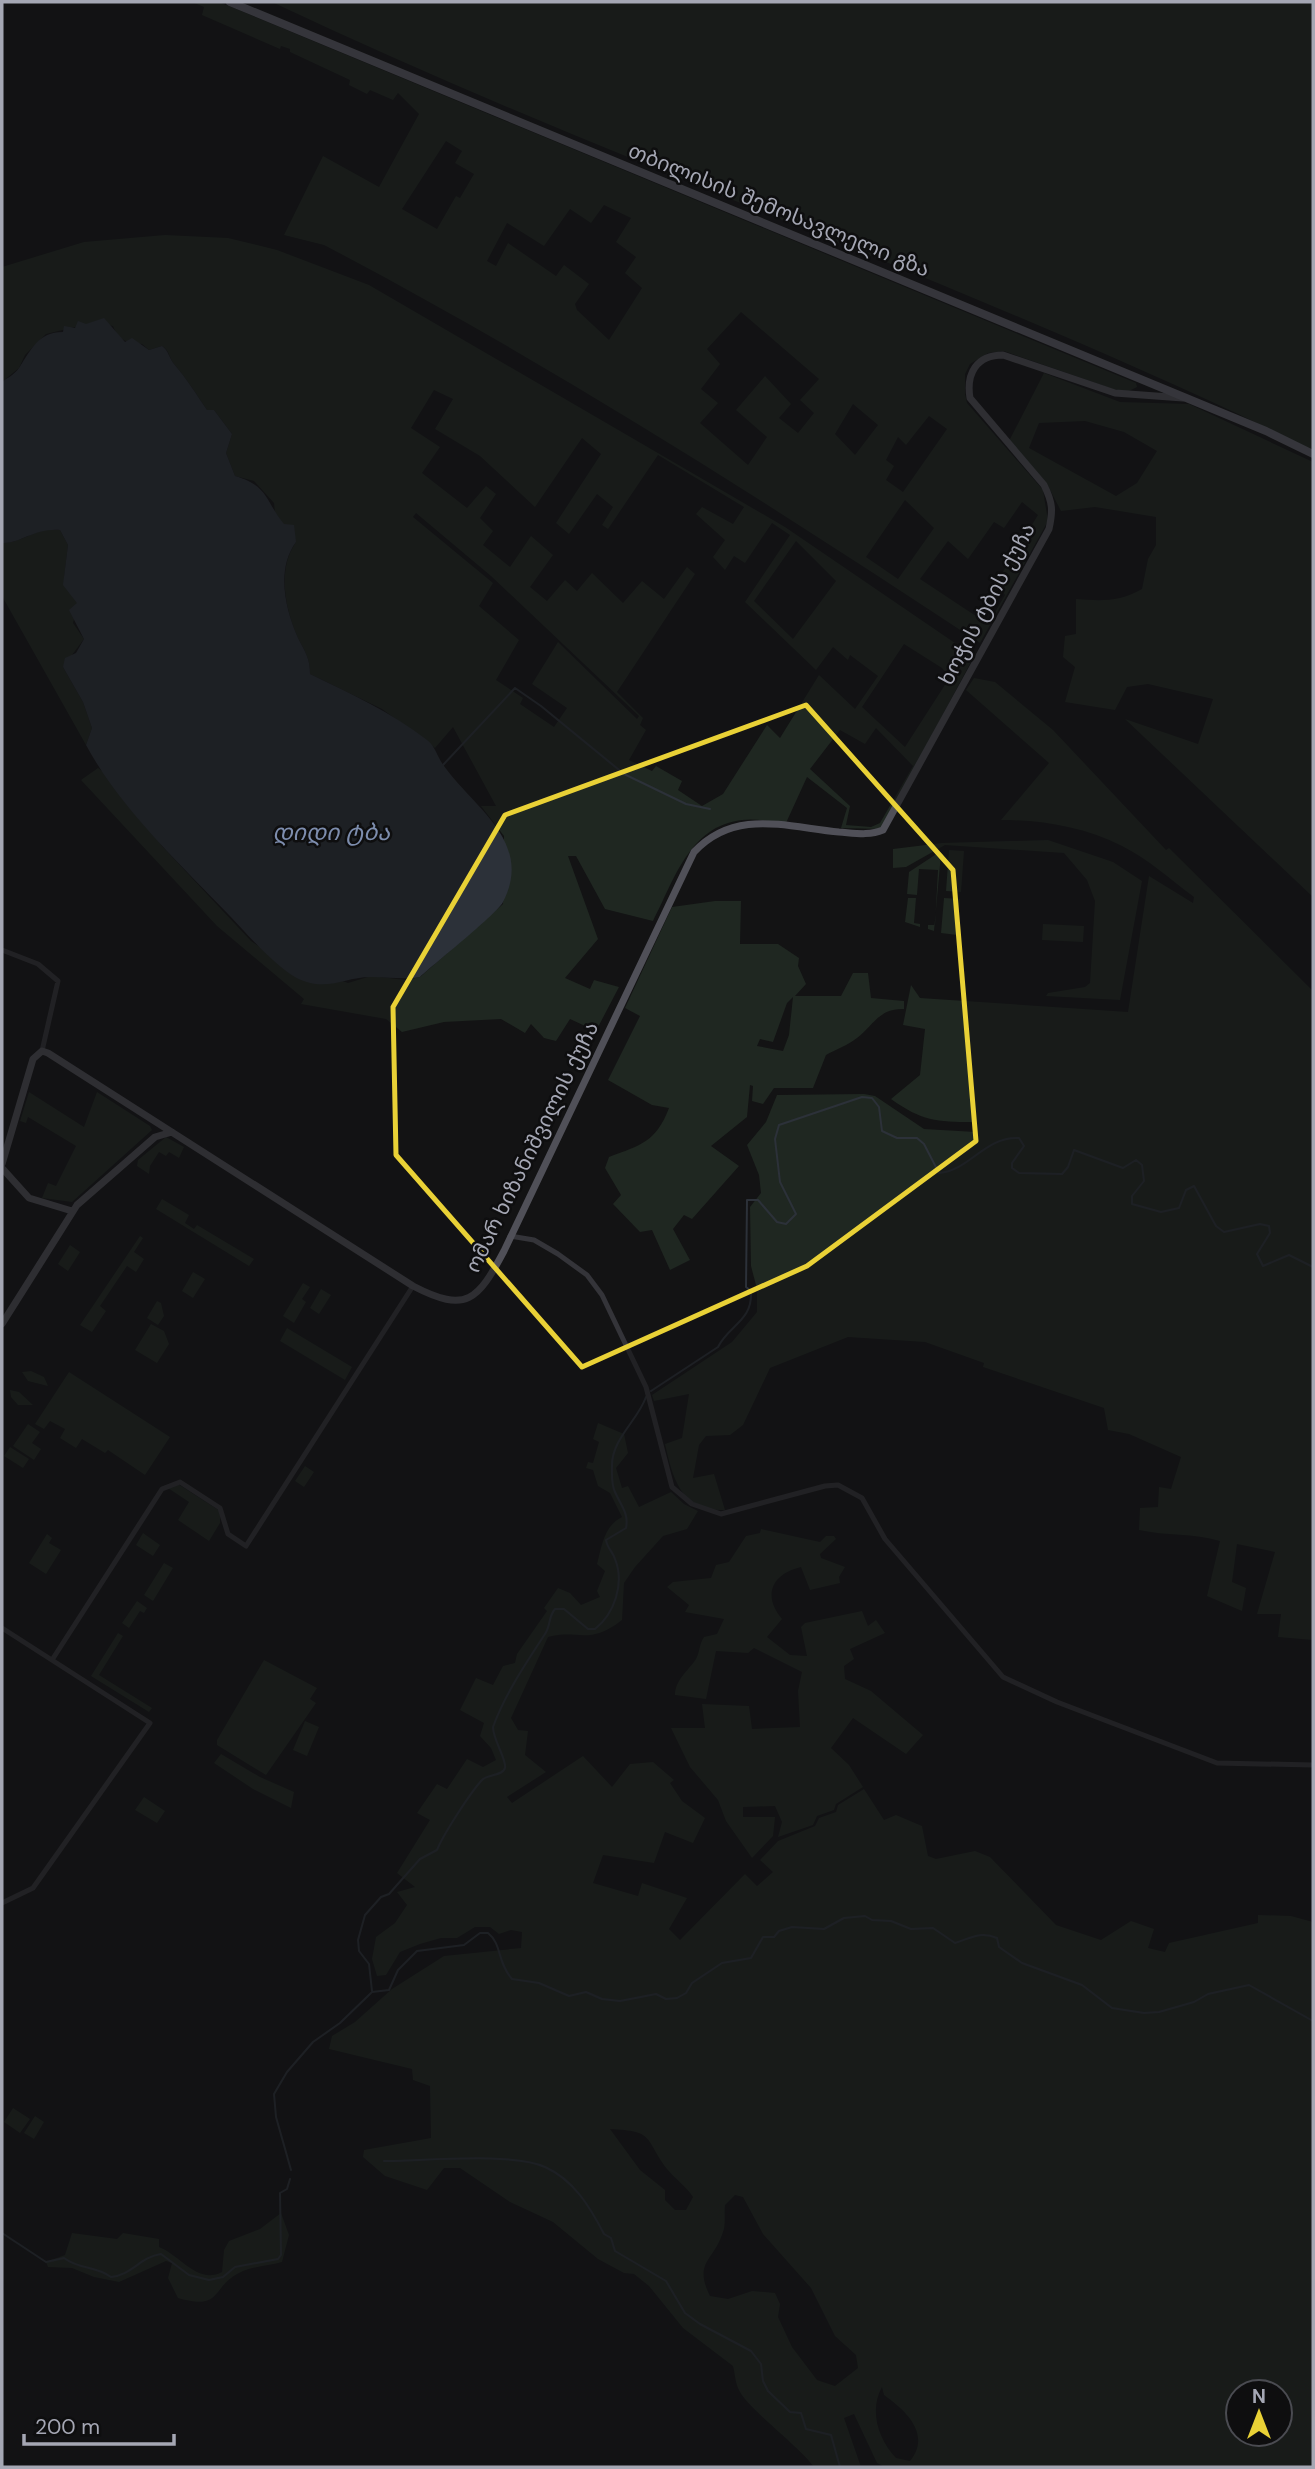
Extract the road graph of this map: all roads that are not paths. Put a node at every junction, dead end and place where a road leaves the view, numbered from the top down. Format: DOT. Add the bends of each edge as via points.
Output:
graph roads {
  1 [pos="230,2"];
  2 [pos="1146,382"];
  3 [pos="1132,395"];
  4 [pos="1187,398"];
  5 [pos="1313,454"];
  6 [pos="883,830"];
  7 [pos="2,950"];
  8 [pos="42,1051"];
  9 [pos="153,1119"];
  10 [pos="173,1132"];
  11 [pos="155,1137"];
  12 [pos="2,1166"];
  13 [pos="72,1212"];
  14 [pos="510,1236"];
  15 [pos="413,1286"];
  16 [pos="2,1324"];
  17 [pos="2,1628"];
  18 [pos="52,1660"];
  19 [pos="1313,1765"];
  20 [pos="2,1903"];
  1 -- 2 [label="highway, თბილისის შემოსავლელი გზა"];
  2 -- 3 [label="main road" via="1145,388"];
  2 -- 4 [label="highway, თბილისის შემოსავლელი გზა"];
  3 -- 4 [label="main road, ხოჭის ტბის ქუჩა"];
  3 -- 6 [label="main road, ხოჭის ტბის ქუჩა" via="1003,355 988,356 971,372 967,384 970,398 1044,485 1054,517"];
  4 -- 5 [label="highway, თბილისის შემოსავლელი გზა"];
  6 -- 14 [label="main road, ომარ ხიზანიშვილის ქუჩა" via="853,833 737,824 700,846"];
  7 -- 8 [label="street" via="38,964 58,981"];
  8 -- 9 [label="main road, ომარ ხიზანიშვილის ქუჩა"];
  8 -- 12 [label="main road" via="33,1059"];
  9 -- 10 [label="main road, ომარ ხიზანიშვილის ქუჩა"];
  9 -- 11 [label="main road" via="158,1129"];
  10 -- 11 [label="main road"];
  10 -- 15 [label="main road, ომარ ხიზანიშვილის ქუჩა"];
  11 -- 13 [label="main road"];
  12 -- 13 [label="main road" via="29,1198"];
  13 -- 16 [label="main road"];
  14 -- 15 [label="main road, ომარ ხიზანიშვილის ქუჩა" via="489,1280 471,1297 438,1299"];
  14 -- 19 [label="street" via="534,1240 558,1254 587,1275 602,1296 646,1387 672,1487 682,1499 721,1514 838,1485 862,1498 885,1539 1003,1677 1217,1763"];
  15 -- 18 [label="street" via="246,1546 228,1534 220,1508 180,1482 169,1484"];
  17 -- 18 [label="street"];
  18 -- 20 [label="street" via="150,1723 33,1888"];
}
